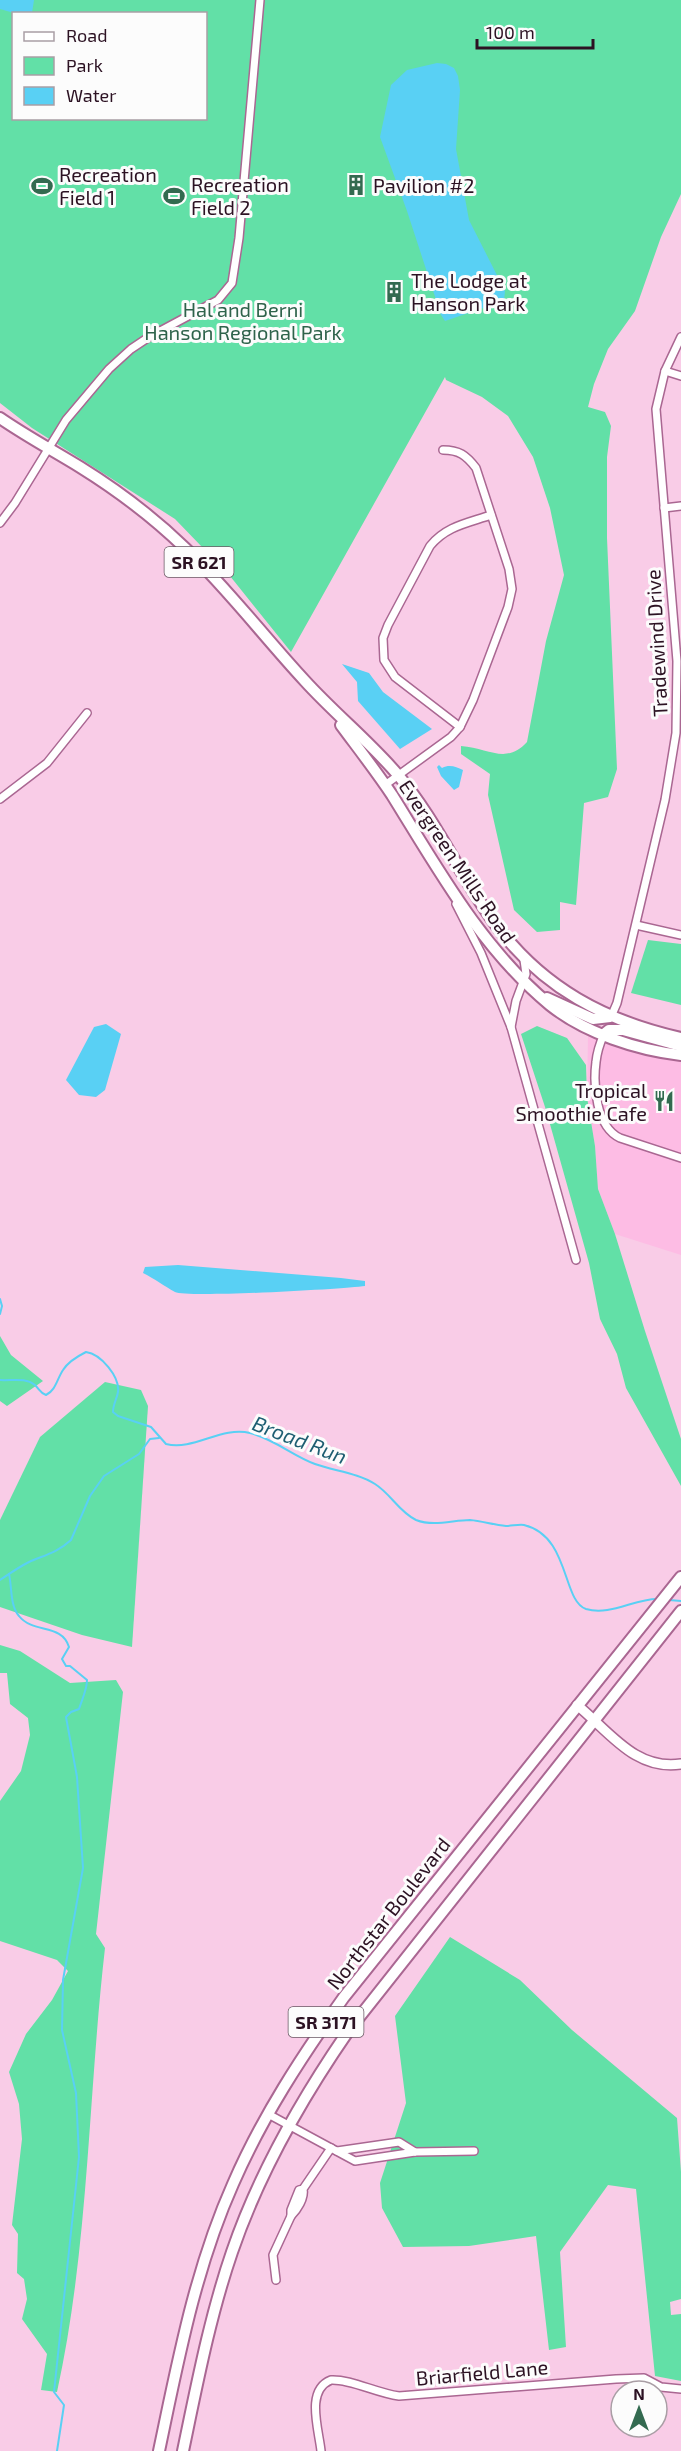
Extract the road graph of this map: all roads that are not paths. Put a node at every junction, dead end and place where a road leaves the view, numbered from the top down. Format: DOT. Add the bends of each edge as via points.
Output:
graph roads {
  1 [pos="260,0"];
  2 [pos="681,337"];
  3 [pos="665,371"];
  4 [pos="681,376"];
  5 [pos="0,418"];
  6 [pos="48,448"];
  7 [pos="443,450"];
  8 [pos="681,506"];
  9 [pos="664,508"];
  10 [pos="491,515"];
  11 [pos="0,523"];
  12 [pos="677,615"];
  13 [pos="325,703"];
  14 [pos="87,713"];
  15 [pos="460,727"];
  16 [pos="399,775"];
  17 [pos="385,784"];
  18 [pos="0,799"];
  19 [pos="431,857"];
  20 [pos="636,925"];
  21 [pos="681,935"];
  22 [pos="521,956"];
  23 [pos="524,979"];
  24 [pos="541,997"];
  25 [pos="610,1017"];
  26 [pos="511,1027"];
  27 [pos="604,1034"];
  28 [pos="681,1038"];
  29 [pos="681,1046"];
  30 [pos="681,1055"];
  31 [pos="681,1158"];
  32 [pos="576,1260"];
  33 [pos="681,1577"];
  34 [pos="681,1611"];
  35 [pos="577,1705"];
  36 [pos="595,1719"];
  37 [pos="681,1764"];
  38 [pos="268,2114"];
  39 [pos="290,2126"];
  40 [pos="334,2150"];
  41 [pos="474,2151"];
  42 [pos="415,2152"];
  43 [pos="276,2280"];
  44 [pos="681,2389"];
  45 [pos="159,2451"];
  46 [pos="183,2451"];
  47 [pos="321,2451"];
  1 -- 6 [label="street" via="232,283 218,300 131,349 66,420"];
  2 -- 3 [label="street, Tradewind Drive"];
  3 -- 4 [label="street"];
  3 -- 9 [label="street, Tradewind Drive" via="656,409"];
  5 -- 6 [label="main road, Evergreen Mills Road / SR 621"];
  6 -- 11 [label="street"];
  6 -- 13 [label="main road, Evergreen Mills Road / SR 621" via="132,504 185,548"];
  7 -- 10 [label="street" via="456,450 476,468"];
  8 -- 9 [label="street"];
  9 -- 12 [label="street, Tradewind Drive"];
  10 -- 15 [label="street" via="512,589"];
  10 -- 15 [label="street" via="449,529 430,546 383,638 384,660 395,677"];
  12 -- 20 [label="street, Tradewind Drive" via="676,733"];
  13 -- 16 [label="main road, Evergreen Mills Road / SR 621"];
  13 -- 17 [label="main road, Evergreen Mills Road / SR 621"];
  14 -- 18 [label="street" via="47,762"];
  15 -- 16 [label="street"];
  16 -- 17 [label="street"];
  16 -- 22 [label="main road, Evergreen Mills Road / SR 621" via="428,814 495,924"];
  17 -- 19 [label="main road, Evergreen Mills Road / SR 621"];
  19 -- 23 [label="main road, Evergreen Mills Road" via="478,929"];
  19 -- 26 [label="street, SR 621" via="481,953"];
  20 -- 21 [label="street"];
  20 -- 25 [label="street, Tradewind Drive"];
  22 -- 23 [label="street" via="526,968"];
  22 -- 25 [label="main road, Evergreen Mills Road" via="578,1000"];
  23 -- 24 [label="main road, Evergreen Mills Road"];
  23 -- 26 [label="street"];
  24 -- 25 [label="main road" via="593,1019"];
  24 -- 27 [label="main road, Evergreen Mills Road" via="568,1017"];
  25 -- 28 [label="main road, Evergreen Mills Road"];
  26 -- 32 [label="street, SR 621"];
  27 -- 29 [label="main road" via="622,1030"];
  27 -- 30 [label="main road, Evergreen Mills Road"];
  27 -- 31 [label="street" via="595,1064 605,1126 620,1138"];
  33 -- 35 [label="main road, Northstar Boulevard / SR 3171"];
  34 -- 36 [label="main road, Northstar Boulevard / SR 3171"];
  35 -- 36 [label="street"];
  35 -- 38 [label="main road, Northstar Boulevard / SR 3171" via="344,1997"];
  36 -- 37 [label="street" via="641,1760 664,1766"];
  36 -- 39 [label="main road, Northstar Boulevard / SR 3171" via="349,2030"];
  38 -- 39 [label="street"];
  38 -- 45 [label="main road, Northstar Boulevard / SR 3171" via="231,2187 205,2259"];
  39 -- 40 [label="street"];
  39 -- 46 [label="main road, Northstar Boulevard / SR 3171" via="244,2219 229,2261 213,2313"];
  40 -- 42 [label="street" via="356,2161"];
  40 -- 42 [label="street" via="399,2142"];
  40 -- 43 [label="street" via="299,2190 273,2255"];
  41 -- 42 [label="street"];
  44 -- 47 [label="street, Briarfield Lane" via="634,2378 399,2396 333,2380 318,2393"];
}
